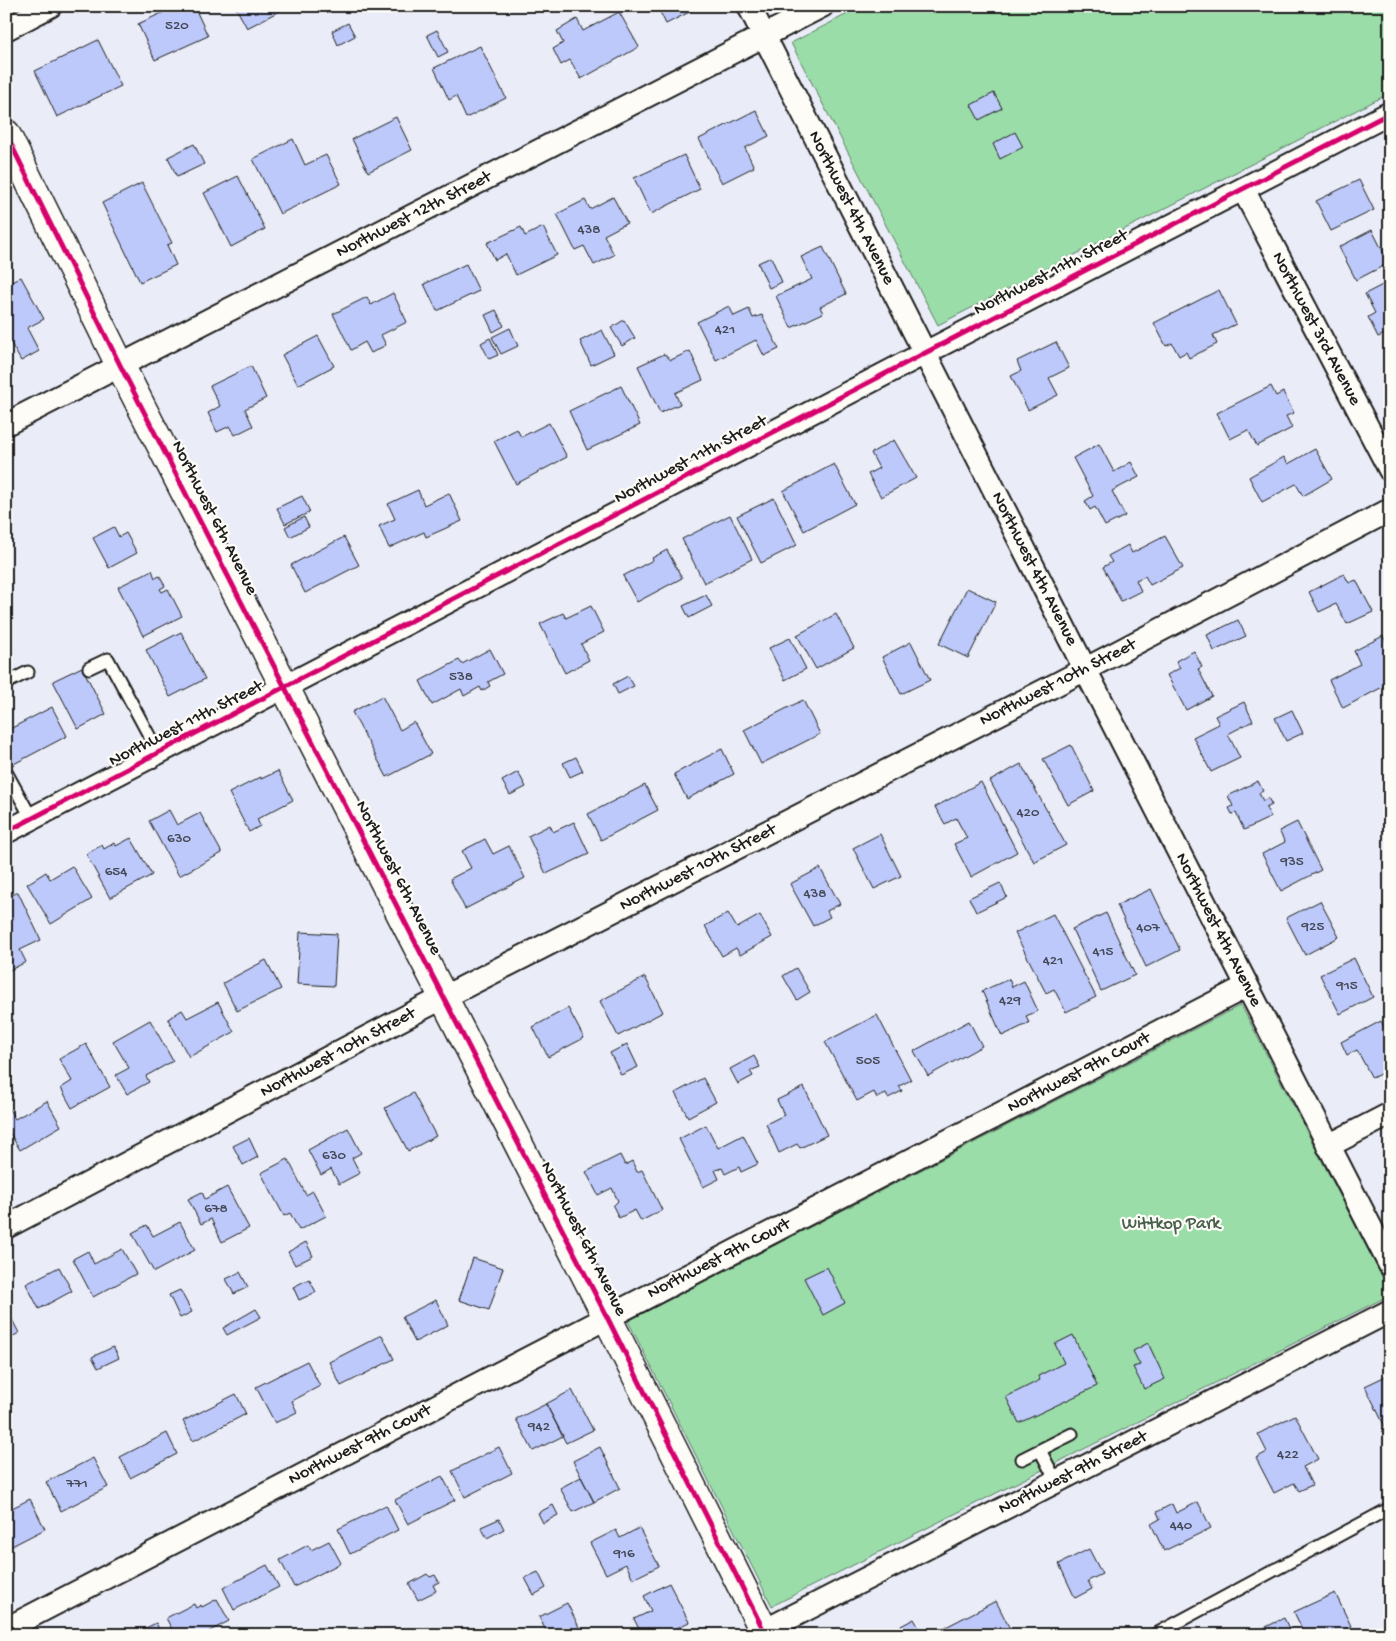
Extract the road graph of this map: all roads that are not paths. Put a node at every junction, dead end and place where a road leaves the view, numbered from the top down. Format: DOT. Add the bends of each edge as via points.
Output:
graph roads {
  1 [pos="50,6"];
  2 [pos="749,6"];
  3 [pos="822,6"];
  4 [pos="6,29"];
  5 [pos="764,36"];
  6 [pos="1390,113"];
  7 [pos="6,134"];
  8 [pos="1243,189"];
  9 [pos="925,353"];
  10 [pos="120,365"];
  11 [pos="6,424"];
  12 [pos="1390,470"];
  13 [pos="1390,510"];
  14 [pos="89,668"];
  15 [pos="1085,669"];
  16 [pos="28,672"];
  17 [pos="6,683"];
  18 [pos="285,688"];
  19 [pos="158,754"];
  20 [pos="6,772"];
  21 [pos="32,819"];
  22 [pos="6,832"];
  23 [pos="1246,986"];
  24 [pos="444,997"];
  25 [pos="1390,1114"];
  26 [pos="1328,1146"];
  27 [pos="6,1227"];
  28 [pos="1390,1265"];
  29 [pos="1390,1311"];
  30 [pos="607,1317"];
  31 [pos="1072,1434"];
  32 [pos="1040,1450"];
  33 [pos="1022,1459"];
  34 [pos="1056,1482"];
  35 [pos="1390,1508"];
  36 [pos="6,1629"];
  37 [pos="762,1633"];
  38 [pos="1154,1635"];
  1 -- 4 [label="street"];
  2 -- 5 [label="street, Northwest 4th Avenue"];
  3 -- 5 [label="street, Northwest 12th Street"];
  5 -- 9 [label="street, Northwest 4th Avenue"];
  5 -- 10 [label="street, Northwest 12th Street"];
  6 -- 8 [label="street, Northwest 11th Street"];
  7 -- 10 [label="street, Northwest 6th Avenue"];
  8 -- 9 [label="street, Northwest 11th Street"];
  8 -- 12 [label="street, Northwest 3rd Avenue"];
  9 -- 15 [label="street, Northwest 4th Avenue"];
  9 -- 18 [label="street, Northwest 11th Street"];
  10 -- 11 [label="street, Northwest 12th Street"];
  10 -- 18 [label="street, Northwest 6th Avenue"];
  13 -- 15 [label="street, Northwest 10th Street"];
  14 -- 19 [label="lane" via="108,659"];
  15 -- 23 [label="street, Northwest 4th Avenue"];
  15 -- 24 [label="street, Northwest 10th Street"];
  16 -- 17 [label="lane"];
  18 -- 19 [label="street, Northwest 11th Street"];
  18 -- 24 [label="street, Northwest 6th Avenue"];
  19 -- 21 [label="street, Northwest 11th Street"];
  20 -- 21 [label="lane"];
  21 -- 22 [label="street, Northwest 11th Street"];
  23 -- 26 [label="street, Northwest 4th Avenue"];
  23 -- 30 [label="street, Northwest 9th Court"];
  24 -- 27 [label="street, Northwest 10th Street"];
  24 -- 30 [label="street, Northwest 6th Avenue"];
  25 -- 26 [label="street"];
  26 -- 28 [label="street, Northwest 4th Avenue"];
  29 -- 34 [label="street, Northwest 9th Street"];
  30 -- 36 [label="street, Northwest 9th Court"];
  30 -- 37 [label="street, Northwest 6th Avenue"];
  31 -- 32 [label="lane"];
  32 -- 33 [label="lane"];
  32 -- 34 [label="lane"];
  34 -- 37 [label="street, Northwest 9th Street"];
  35 -- 38 [label="lane"];
}
